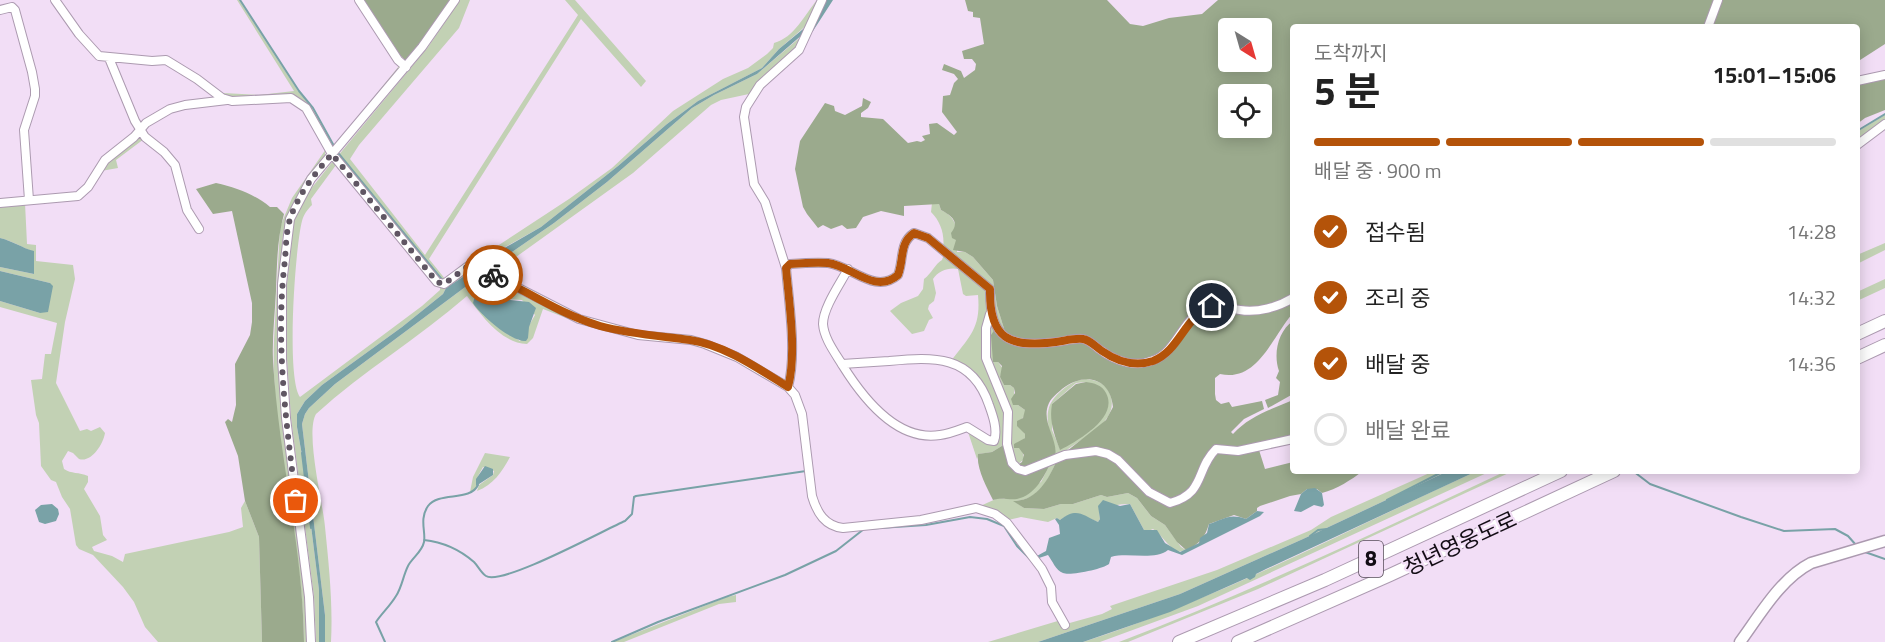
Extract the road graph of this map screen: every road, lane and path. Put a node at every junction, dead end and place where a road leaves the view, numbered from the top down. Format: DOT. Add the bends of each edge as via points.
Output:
graph roads {
  1 [pos="55,0"];
  2 [pos="359,0"];
  3 [pos="456,0"];
  4 [pos="822,0"];
  5 [pos="1718,0"];
  6 [pos="0,10"];
  7 [pos="1709,24"];
  8 [pos="109,58"];
  9 [pos="406,68"];
  10 [pos="1885,75"];
  11 [pos="1860,80"];
  12 [pos="229,100"];
  13 [pos="1885,124"];
  14 [pos="140,128"];
  15 [pos="1860,143"];
  16 [pos="332,154"];
  17 [pos="29,200"];
  18 [pos="0,202"];
  19 [pos="199,229"];
  20 [pos="786,268"];
  21 [pos="848,269"];
  22 [pos="1290,299"];
  23 [pos="991,312"];
  24 [pos="1885,321"];
  25 [pos="1860,333"];
  26 [pos="1885,345"];
  27 [pos="1860,357"];
  28 [pos="842,364"];
  29 [pos="788,387"];
  30 [pos="1290,440"];
  31 [pos="1555,474"];
  32 [pos="1608,474"];
  33 [pos="1885,541"];
  34 [pos="1065,625"];
  35 [pos="311,642"];
  36 [pos="1179,642"];
  37 [pos="1238,642"];
  38 [pos="1740,642"];
  1 -- 8 [label="street" via="92,50"];
  2 -- 9 [label="street"];
  3 -- 9 [label="street"];
  4 -- 20 [label="street" via="799,50 760,85 744,117 754,184 765,202"];
  5 -- 7 [label="street"];
  6 -- 17 [label="street" via="15,10 34,81 35,96 24,130"];
  8 -- 12 [label="street" via="166,60"];
  8 -- 14 [label="street"];
  9 -- 16 [label="street"];
  10 -- 11 [label="street"];
  12 -- 14 [label="street" via="170,109"];
  12 -- 16 [label="street" via="298,101"];
  13 -- 15 [label="street"];
  14 -- 17 [label="street" via="105,160 83,193"];
  14 -- 19 [label="street" via="174,165 187,210"];
  16 -- 29 [label="street" via="437,282 444,284 478,263 579,319 638,334 705,344 737,357"];
  16 -- 35 [label="street" via="305,188 290,219 282,284 286,418 309,597"];
  17 -- 18 [label="street"];
  20 -- 21 [label="street" via="790,264 829,263"];
  20 -- 29 [label="street" via="792,368"];
  21 -- 23 [label="street" via="873,282 888,281 898,275 907,238 920,234 990,289"];
  21 -- 28 [label="street" via="825,313 823,325"];
  22 -- 23 [label="street" via="1256,311 1204,308 1166,353 1140,365 1117,359 1084,339 1020,343 1002,335"];
  23 -- 30 [label="street" via="986,328 987,358 1008,412 1007,444 1012,463 1018,469 1025,471 1065,455 1096,451 1118,460 1149,492 1170,503 1191,494 1208,457 1216,449 1238,451"];
  24 -- 25 [label="highway"];
  26 -- 27 [label="highway"];
  28 -- 28 [label="street" via="875,408 899,426 939,435 967,427 994,441 995,424 986,394 960,365 929,357"];
  29 -- 34 [label="street" via="802,414 815,508 827,523 843,528 921,520 976,508 987,510 1007,523 1041,569"];
  31 -- 36 [label="highway, 청년영웅도로 / 8" via="1325,580"];
  32 -- 37 [label="highway, 청년영웅도로 / 8"];
  33 -- 38 [label="main road" via="1802,568"];
}
